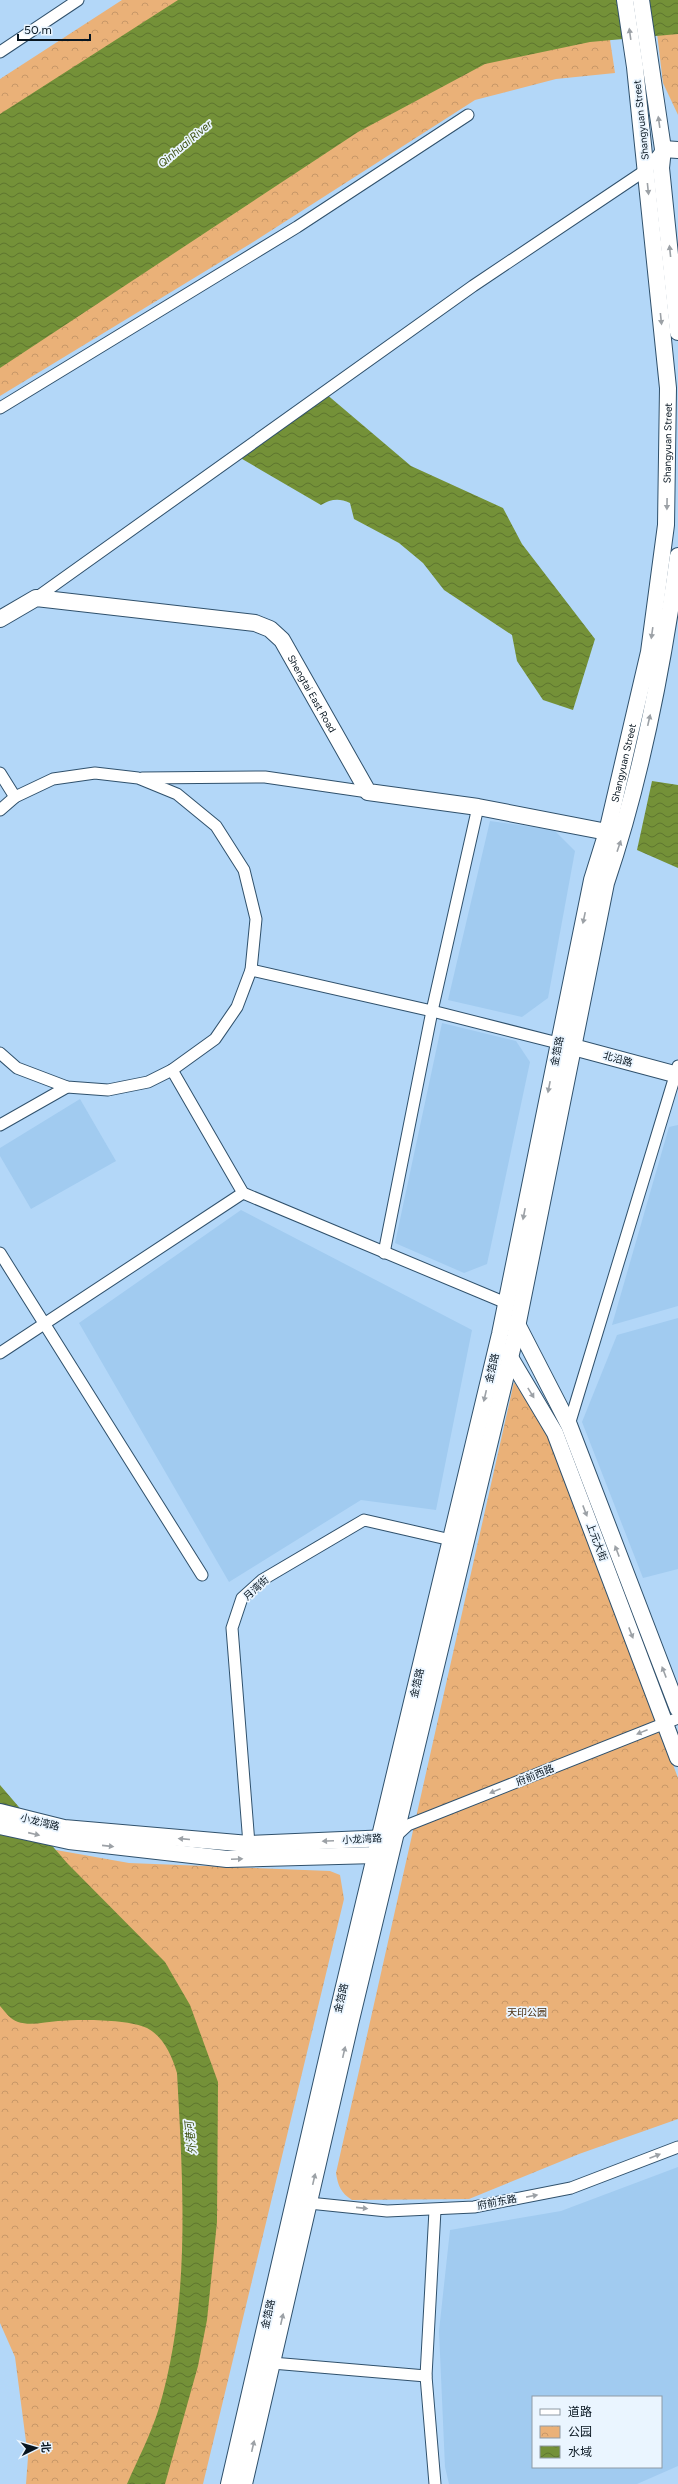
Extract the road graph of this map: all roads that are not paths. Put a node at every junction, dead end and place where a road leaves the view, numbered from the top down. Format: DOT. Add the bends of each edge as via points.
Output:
graph roads {
  1 [pos="78,0"];
  2 [pos="625,0"];
  3 [pos="641,0"];
  4 [pos="0,52"];
  5 [pos="643,66"];
  6 [pos="468,115"];
  7 [pos="670,150"];
  8 [pos="646,170"];
  9 [pos="678,332"];
  10 [pos="0,408"];
  11 [pos="678,556"];
  12 [pos="36,598"];
  13 [pos="0,619"];
  14 [pos="0,773"];
  15 [pos="138,778"];
  16 [pos="368,792"];
  17 [pos="15,797"];
  18 [pos="478,807"];
  19 [pos="0,810"];
  20 [pos="607,832"];
  21 [pos="599,882"];
  22 [pos="251,970"];
  23 [pos="432,1011"];
  24 [pos="565,1045"];
  25 [pos="0,1053"];
  26 [pos="172,1070"];
  27 [pos="677,1072"];
  28 [pos="67,1087"];
  29 [pos="0,1125"];
  30 [pos="243,1193"];
  31 [pos="0,1253"];
  32 [pos="384,1254"];
  33 [pos="506,1303"];
  34 [pos="45,1324"];
  35 [pos="517,1325"];
  36 [pos="500,1334"];
  37 [pos="0,1353"];
  38 [pos="510,1359"];
  39 [pos="569,1426"];
  40 [pos="451,1540"];
  41 [pos="202,1575"];
  42 [pos="678,1709"];
  43 [pos="671,1720"];
  44 [pos="678,1758"];
  45 [pos="0,1812"];
  46 [pos="0,1826"];
  47 [pos="66,1835"];
  48 [pos="387,1838"];
  49 [pos="249,1844"];
  50 [pos="376,1855"];
  51 [pos="678,2147"];
  52 [pos="309,2203"];
  53 [pos="435,2210"];
  54 [pos="272,2363"];
  55 [pos="426,2376"];
  56 [pos="229,2484"];
  57 [pos="244,2484"];
  58 [pos="435,2484"];
  1 -- 4 [label="street"];
  5 -- 2 [label="main road, Shangyuan Street, one-way"];
  3 -- 5 [label="main road, Shangyuan Street"];
  7 -- 5 [label="main road, Shangyuan Street, one-way"];
  5 -- 8 [label="main road, Shangyuan Street"];
  6 -- 10 [label="street" via="297,227"];
  7 -- 8 [label="street"];
  9 -- 7 [label="main road, Shangyuan Street, one-way" via="661,168"];
  8 -- 12 [label="street" via="473,286"];
  8 -- 20 [label="main road, Shangyuan Street, one-way" via="668,388 666,525 649,652"];
  21 -- 11 [label="main road, Shangyuan Street, one-way" via="622,837 664,655"];
  12 -- 13 [label="main road"];
  12 -- 16 [label="main road, Shengtai East Road" via="255,623 270,629 282,640"];
  14 -- 17 [label="street"];
  15 -- 16 [label="street" via="265,777"];
  15 -- 17 [label="street" via="95,773 54,779"];
  15 -- 22 [label="street" via="177,794 216,826 244,870 256,919"];
  16 -- 18 [label="main road"];
  17 -- 19 [label="street"];
  18 -- 20 [label="main road"];
  18 -- 23 [label="street"];
  20 -- 21 [label="main road, Shangyuan Street"];
  21 -- 24 [label="main road, 金箔路"];
  22 -- 23 [label="street"];
  22 -- 26 [label="street" via="237,1007 215,1039"];
  23 -- 24 [label="street"];
  23 -- 32 [label="street"];
  24 -- 27 [label="main road, 北沿路"];
  24 -- 33 [label="main road, 金箔路, one-way"];
  24 -- 35 [label="main road, 金箔路"];
  25 -- 28 [label="street" via="17,1068"];
  26 -- 28 [label="street" via="148,1082 108,1090"];
  26 -- 30 [label="street"];
  27 -- 39 [label="street"];
  28 -- 29 [label="street"];
  30 -- 32 [label="street"];
  30 -- 34 [label="street"];
  31 -- 34 [label="street"];
  32 -- 33 [label="street"];
  33 -- 35 [label="main road, 上元大街"];
  33 -- 36 [label="main road, 金箔路"];
  34 -- 37 [label="street"];
  34 -- 41 [label="street"];
  35 -- 38 [label="main road, 金箔路"];
  35 -- 39 [label="main road, 上元大街"];
  36 -- 38 [label="main road, 上元大街"];
  36 -- 40 [label="main road, 金箔路, one-way"];
  38 -- 43 [label="main road, 上元大街, one-way" via="555,1433"];
  38 -- 48 [label="main road, 金箔路"];
  42 -- 39 [label="main road, 上元大街, one-way"];
  40 -- 48 [label="main road, 金箔路"];
  40 -- 49 [label="street, 月湾街" via="364,1520 262,1580 242,1598 232,1628"];
  43 -- 44 [label="main road, 上元大街"];
  43 -- 48 [label="street, 府前西路, one-way" via="408,1825"];
  45 -- 47 [label="main road, 小龙湾路"];
  46 -- 47 [label="main road, 小龙湾路, one-way"];
  49 -- 47 [label="main road, 小龙湾路, one-way"];
  47 -- 50 [label="main road, 小龙湾路, one-way" via="228,1859"];
  48 -- 49 [label="main road, 小龙湾路, one-way"];
  48 -- 50 [label="main road, 金箔路"];
  52 -- 48 [label="main road, 金箔路, one-way"];
  50 -- 56 [label="main road, 金箔路"];
  53 -- 51 [label="street, 府前东路, one-way" via="474,2207 571,2188"];
  52 -- 53 [label="street, 府前东路, one-way" via="387,2211"];
  54 -- 52 [label="main road, 金箔路, one-way"];
  53 -- 55 [label="street"];
  54 -- 55 [label="street"];
  57 -- 54 [label="main road, 金箔路, one-way"];
  55 -- 58 [label="street"];
}
